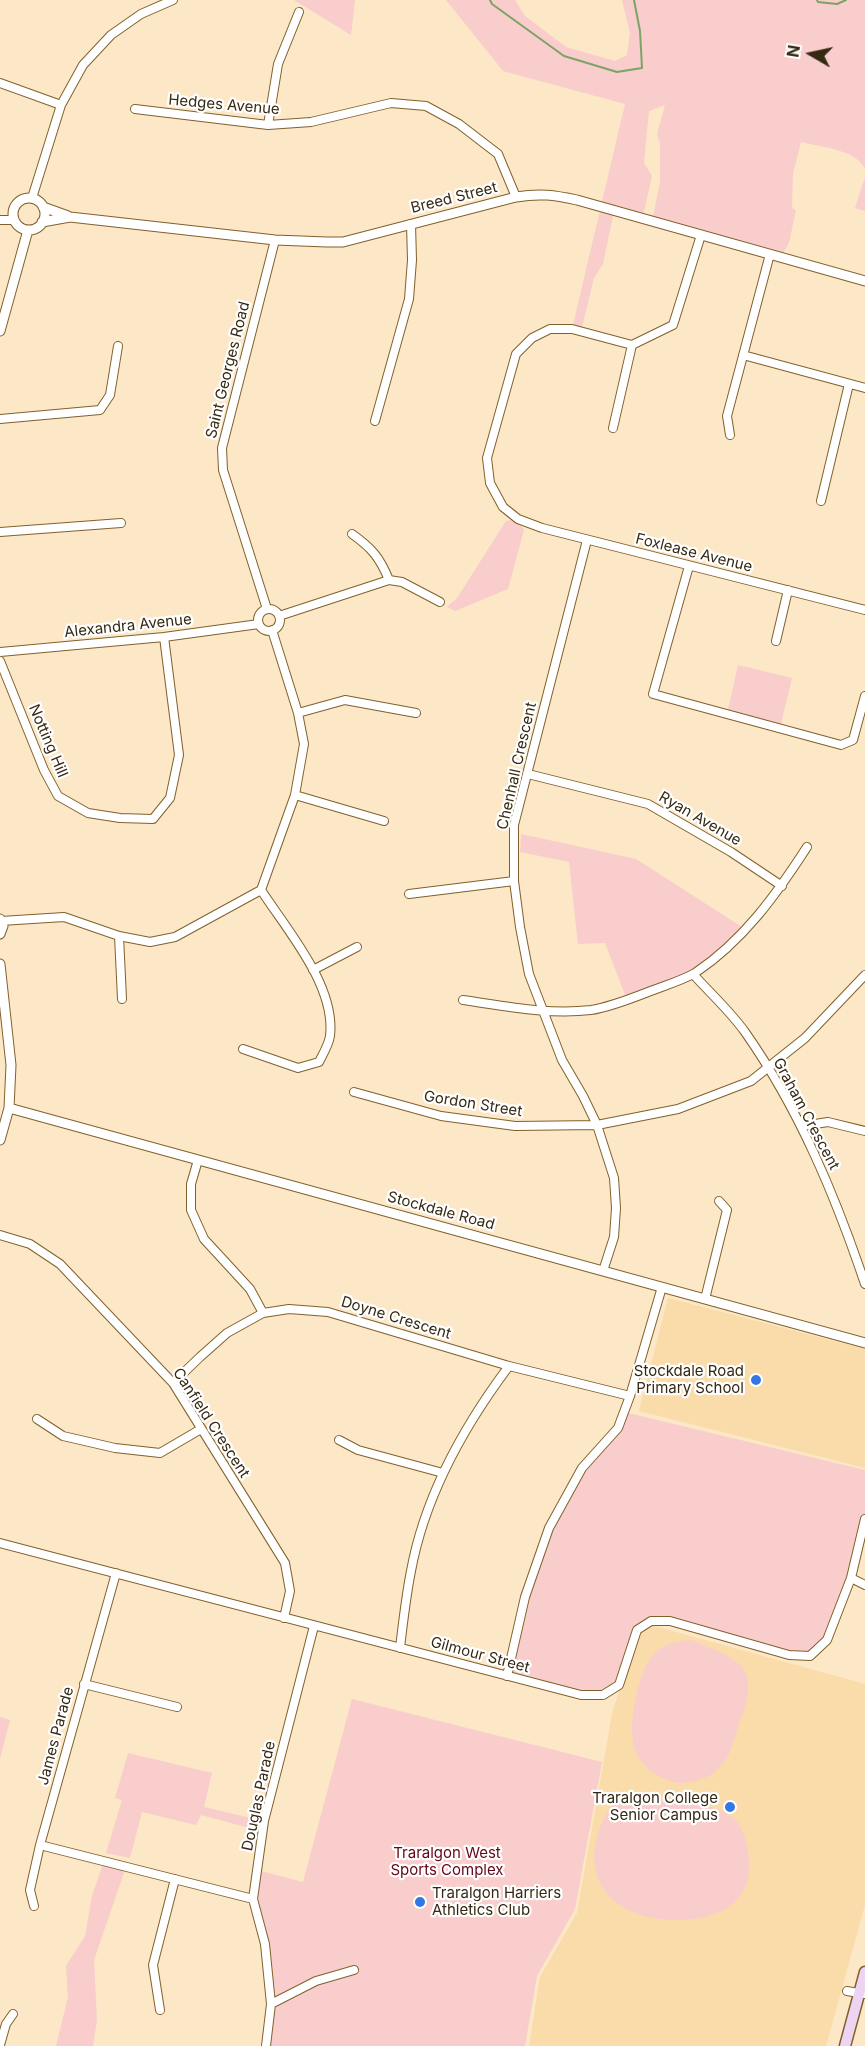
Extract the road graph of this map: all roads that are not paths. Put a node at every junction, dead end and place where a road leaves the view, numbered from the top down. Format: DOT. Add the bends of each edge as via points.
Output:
graph roads {
  1 [pos="173,0"];
  2 [pos="299,12"];
  3 [pos="0,83"];
  4 [pos="61,105"];
  5 [pos="135,109"];
  6 [pos="268,125"];
  7 [pos="516,197"];
  8 [pos="32,198"];
  9 [pos="43,207"];
  10 [pos="70,217"];
  11 [pos="0,220"];
  12 [pos="14,220"];
  13 [pos="42,222"];
  14 [pos="411,224"];
  15 [pos="28,230"];
  16 [pos="700,235"];
  17 [pos="275,240"];
  18 [pos="770,254"];
  19 [pos="865,281"];
  20 [pos="0,331"];
  21 [pos="632,345"];
  22 [pos="118,346"];
  23 [pos="743,355"];
  24 [pos="849,384"];
  25 [pos="865,388"];
  26 [pos="0,419"];
  27 [pos="375,421"];
  28 [pos="613,428"];
  29 [pos="730,435"];
  30 [pos="821,501"];
  31 [pos="121,523"];
  32 [pos="0,532"];
  33 [pos="352,534"];
  34 [pos="587,540"];
  35 [pos="688,566"];
  36 [pos="389,580"];
  37 [pos="788,590"];
  38 [pos="440,602"];
  39 [pos="267,609"];
  40 [pos="865,610"];
  41 [pos="279,616"];
  42 [pos="259,624"];
  43 [pos="272,630"];
  44 [pos="164,637"];
  45 [pos="776,641"];
  46 [pos="0,652"];
  47 [pos="0,661"];
  48 [pos="865,697"];
  49 [pos="298,713"];
  50 [pos="416,713"];
  51 [pos="528,774"];
  52 [pos="295,795"];
  53 [pos="384,821"];
  54 [pos="807,847"];
  55 [pos="514,881"];
  56 [pos="782,886"];
  57 [pos="261,890"];
  58 [pos="409,894"];
  59 [pos="1,920"];
  60 [pos="0,934"];
  61 [pos="119,936"];
  62 [pos="357,946"];
  63 [pos="0,964"];
  64 [pos="313,970"];
  65 [pos="693,974"];
  66 [pos="865,975"];
  67 [pos="857,984"];
  68 [pos="865,992"];
  69 [pos="122,999"];
  70 [pos="463,1000"];
  71 [pos="545,1011"];
  72 [pos="243,1048"];
  73 [pos="766,1067"];
  74 [pos="354,1092"];
  75 [pos="9,1108"];
  76 [pos="597,1125"];
  77 [pos="802,1126"];
  78 [pos="865,1131"];
  79 [pos="0,1140"];
  80 [pos="198,1160"];
  81 [pos="719,1200"];
  82 [pos="0,1235"];
  83 [pos="863,1270"];
  84 [pos="603,1271"];
  85 [pos="865,1284"];
  86 [pos="662,1287"];
  87 [pos="705,1299"];
  88 [pos="263,1313"];
  89 [pos="865,1343"];
  90 [pos="509,1366"];
  91 [pos="173,1383"];
  92 [pos="630,1396"];
  93 [pos="37,1419"];
  94 [pos="201,1429"];
  95 [pos="339,1440"];
  96 [pos="443,1473"];
  97 [pos="865,1519"];
  98 [pos="0,1543"];
  99 [pos="116,1573"];
  100 [pos="851,1578"];
  101 [pos="865,1585"];
  102 [pos="284,1618"];
  103 [pos="314,1626"];
  104 [pos="400,1648"];
  105 [pos="507,1676"];
  106 [pos="84,1684"];
  107 [pos="177,1707"];
  108 [pos="40,1845"];
  109 [pos="175,1879"];
  110 [pos="253,1899"];
  111 [pos="34,1906"];
  112 [pos="354,1970"];
  113 [pos="865,1972"];
  114 [pos="847,1991"];
  115 [pos="862,1994"];
  116 [pos="271,2004"];
  117 [pos="159,2010"];
  118 [pos="13,2014"];
  119 [pos="0,2045"];
  120 [pos="266,2046"];
  121 [pos="845,2046"];
  1 -- 4 [label="street" via="141,14 111,35 83,64"];
  2 -- 6 [label="street" via="278,64"];
  3 -- 4 [label="street"];
  4 -- 8 [label="street"];
  5 -- 6 [label="street, Hedges Avenue"];
  6 -- 7 [label="street, Hedges Avenue" via="311,122 391,102 426,106 459,124 498,154"];
  7 -- 14 [label="street, Breed Street"];
  7 -- 16 [label="street, Breed Street" via="552,194"];
  8 -- 9 [label="street"];
  8 -- 12 [label="street" via="17,203"];
  9 -- 10 [label="street"];
  9 -- 13 [label="street"];
  10 -- 13 [label="street, Breed Street"];
  10 -- 17 [label="street, Breed Street"];
  11 -- 12 [label="street"];
  12 -- 15 [label="street"];
  13 -- 15 [label="street"];
  14 -- 17 [label="street, Breed Street" via="344,242"];
  14 -- 27 [label="street" via="409,299"];
  15 -- 20 [label="street"];
  16 -- 18 [label="street, Breed Street"];
  16 -- 21 [label="street" via="673,325"];
  17 -- 39 [label="street, Saint Georges Road" via="222,448 223,470"];
  18 -- 19 [label="street, Breed Street"];
  18 -- 23 [label="street"];
  21 -- 28 [label="street"];
  21 -- 34 [label="street, Foxlease Avenue" via="572,329 550,329 532,338 516,354 487,458 490,483 503,507 518,519"];
  22 -- 26 [label="street" via="110,395 100,410"];
  23 -- 24 [label="street"];
  23 -- 29 [label="street" via="727,416"];
  24 -- 25 [label="street"];
  24 -- 30 [label="street"];
  31 -- 32 [label="street"];
  33 -- 36 [label="street" via="370,547"];
  34 -- 35 [label="street, Foxlease Avenue"];
  34 -- 51 [label="street, Chenhall Crescent"];
  35 -- 37 [label="street, Foxlease Avenue"];
  35 -- 48 [label="street" via="653,694 841,745 853,740"];
  36 -- 38 [label="street" via="402,582"];
  36 -- 41 [label="street"];
  37 -- 40 [label="street, Foxlease Avenue"];
  37 -- 45 [label="street"];
  39 -- 41 [label="street" via="275,610"];
  39 -- 42 [label="street" via="259,616"];
  41 -- 43 [label="street" via="279,623"];
  42 -- 43 [label="street" via="264,630"];
  42 -- 44 [label="street, Alexandra Avenue"];
  43 -- 49 [label="street"];
  44 -- 46 [label="street, Alexandra Avenue"];
  44 -- 47 [label="street, Notting Hill" via="179,755 170,798 153,819 88,813 58,796"];
  49 -- 50 [label="street" via="345,699"];
  49 -- 52 [label="street" via="304,744"];
  51 -- 55 [label="street, Chenhall Crescent" via="514,825"];
  51 -- 56 [label="street, Ryan Avenue" via="648,804"];
  52 -- 53 [label="street"];
  52 -- 57 [label="street"];
  54 -- 56 [label="street"];
  55 -- 58 [label="street"];
  55 -- 71 [label="street, Chenhall Crescent" via="530,974"];
  56 -- 65 [label="street" via="756,919"];
  57 -- 61 [label="street" via="175,937 150,942"];
  57 -- 64 [label="street"];
  59 -- 60 [label="street"];
  59 -- 61 [label="street" via="64,917"];
  61 -- 69 [label="street"];
  62 -- 64 [label="street"];
  63 -- 75 [label="street" via="11,1065"];
  64 -- 72 [label="street" via="330,1010 330,1038 319,1062 298,1068"];
  65 -- 71 [label="street" via="592,1010"];
  65 -- 73 [label="street, Graham Crescent" via="744,1031"];
  66 -- 67 [label="street, Gordon Street"];
  67 -- 68 [label="street"];
  67 -- 73 [label="street, Gordon Street" via="805,1038"];
  70 -- 71 [label="street"];
  71 -- 76 [label="street, Chenhall Crescent" via="562,1060"];
  73 -- 76 [label="street, Gordon Street" via="751,1081 678,1109"];
  73 -- 77 [label="street, Graham Crescent"];
  74 -- 76 [label="street, Gordon Street" via="441,1116 515,1126"];
  75 -- 79 [label="street"];
  75 -- 80 [label="street, Stockdale Road"];
  76 -- 84 [label="street, Chenhall Crescent" via="614,1178 616,1208 614,1236"];
  77 -- 78 [label="street" via="828,1122"];
  77 -- 83 [label="street, Graham Crescent"];
  80 -- 84 [label="street, Stockdale Road"];
  80 -- 88 [label="street" via="191,1184 191,1210 204,1239 250,1289"];
  81 -- 87 [label="street" via="728,1210"];
  82 -- 91 [label="street, Canfield Crescent" via="30,1244 60,1264"];
  83 -- 85 [label="street, Graham Crescent"];
  84 -- 86 [label="street, Stockdale Road"];
  86 -- 87 [label="street, Stockdale Road"];
  86 -- 92 [label="street"];
  87 -- 89 [label="street, Stockdale Road"];
  88 -- 90 [label="street, Doyne Crescent" via="289,1309 328,1312"];
  88 -- 91 [label="street, Doyne Crescent" via="227,1334"];
  90 -- 92 [label="street, Doyne Crescent"];
  90 -- 96 [label="street" via="485,1398"];
  91 -- 94 [label="street, Canfield Crescent"];
  92 -- 105 [label="street" via="618,1428 582,1468 549,1527 525,1597"];
  93 -- 94 [label="street" via="63,1436 160,1453"];
  94 -- 102 [label="street, Canfield Crescent" via="285,1563 290,1591"];
  95 -- 96 [label="street" via="358,1450"];
  96 -- 104 [label="street" via="411,1569"];
  97 -- 100 [label="street"];
  98 -- 99 [label="street, Gilmour Street"];
  99 -- 102 [label="street, Gilmour Street"];
  99 -- 106 [label="street, James Parade"];
  100 -- 101 [label="street"];
  100 -- 105 [label="street, Gilmour Street" via="827,1640 810,1656 789,1655 670,1621 651,1621 637,1630 619,1685 603,1695 581,1695"];
  102 -- 103 [label="street, Gilmour Street"];
  103 -- 104 [label="street, Gilmour Street"];
  103 -- 110 [label="street, Douglas Parade" via="264,1821"];
  104 -- 105 [label="street, Gilmour Street"];
  106 -- 107 [label="street"];
  106 -- 108 [label="street, James Parade"];
  108 -- 109 [label="street"];
  108 -- 111 [label="street, James Parade" via="30,1890"];
  109 -- 110 [label="street"];
  109 -- 117 [label="street" via="153,1965"];
  110 -- 116 [label="street, Douglas Parade" via="265,1944"];
  112 -- 116 [label="street" via="316,1981"];
  113 -- 115 [label="main road"];
  114 -- 115 [label="street"];
  115 -- 121 [label="main road"];
  116 -- 120 [label="street, Douglas Parade"];
  118 -- 119 [label="street"];
}
